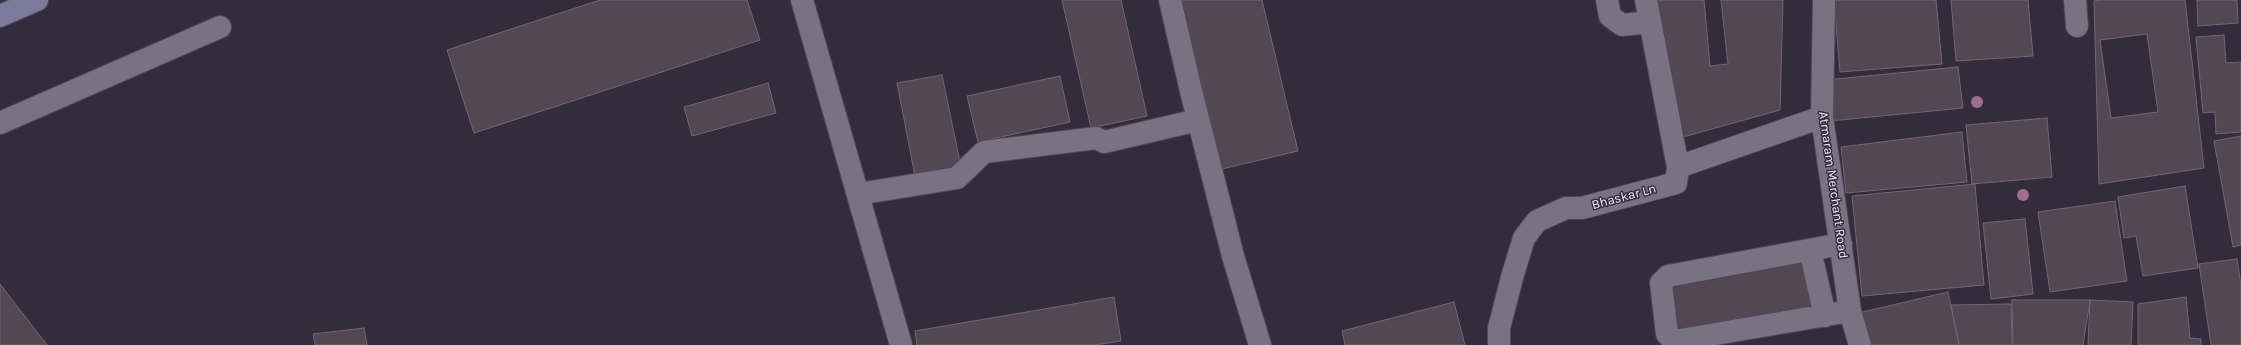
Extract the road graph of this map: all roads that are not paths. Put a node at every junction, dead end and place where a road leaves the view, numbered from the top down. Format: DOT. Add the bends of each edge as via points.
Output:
graph roads {
  1 [pos="37,0"];
  2 [pos="802,0"];
  3 [pos="1170,0"];
  4 [pos="1608,0"];
  5 [pos="1646,0"];
  6 [pos="1824,0"];
  7 [pos="2075,0"];
  8 [pos="0,16"];
  9 [pos="1650,22"];
  10 [pos="220,26"];
  11 [pos="2077,26"];
  12 [pos="1822,117"];
  13 [pos="1198,120"];
  14 [pos="0,124"];
  15 [pos="1678,167"];
  16 [pos="858,194"];
  17 [pos="1841,244"];
  18 [pos="1810,250"];
  19 [pos="1850,311"];
  20 [pos="1825,316"];
  21 [pos="901,345"];
  22 [pos="1260,345"];
  23 [pos="1499,345"];
  24 [pos="1860,345"];
  1 -- 8 [label="main road"];
  2 -- 16 [label="street"];
  3 -- 13 [label="street"];
  4 -- 9 [label="street" via="1610,16 1622,25"];
  5 -- 9 [label="street"];
  6 -- 12 [label="street, Atmaram Merchant Road"];
  7 -- 11 [label="street"];
  9 -- 15 [label="street"];
  10 -- 14 [label="street"];
  12 -- 15 [label="street"];
  12 -- 17 [label="street, Atmaram Merchant Road"];
  13 -- 16 [label="street" via="1104,142 1096,138 984,152 957,178"];
  13 -- 22 [label="street"];
  15 -- 23 [label="street, Bhaskar Ln" via="1676,183 1582,208 1566,208 1537,221 1524,238 1499,328"];
  16 -- 21 [label="street"];
  17 -- 18 [label="street"];
  17 -- 19 [label="street, Atmaram Merchant Road"];
  18 -- 20 [label="street"];
  18 -- 20 [label="street" via="1668,276 1661,283 1667,334 1674,340"];
  19 -- 20 [label="street"];
  19 -- 24 [label="street, Atmaram Merchant Road"];
}
